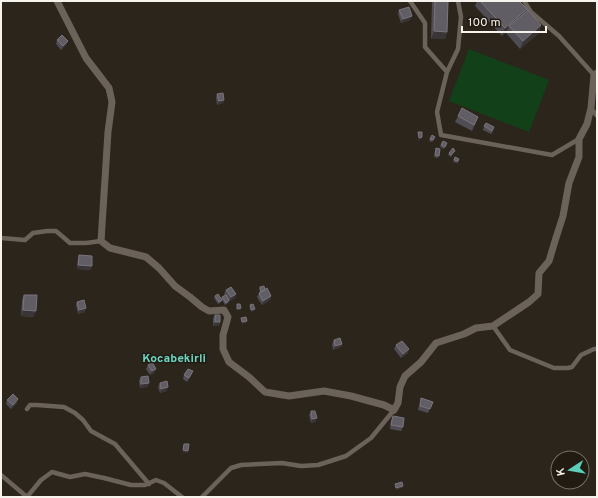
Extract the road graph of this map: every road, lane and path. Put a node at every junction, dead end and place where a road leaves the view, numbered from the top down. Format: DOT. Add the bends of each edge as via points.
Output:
graph roads {
  1 [pos="57,1"];
  2 [pos="410,1"];
  3 [pos="458,1"];
  4 [pos="524,1"];
  5 [pos="447,72"];
  6 [pos="595,79"];
  7 [pos="591,108"];
  8 [pos="597,116"];
  9 [pos="579,139"];
  10 [pos="1,238"];
  11 [pos="101,240"];
  12 [pos="493,326"];
  13 [pos="597,349"];
  14 [pos="27,409"];
  15 [pos="394,410"];
  16 [pos="1,475"];
  17 [pos="149,484"];
  18 [pos="182,497"];
  19 [pos="202,497"];
  1 -- 11 [label="street" via="86,58 109,88 112,102"];
  2 -- 5 [label="street" via="425,23 425,47"];
  3 -- 5 [label="street" via="461,17 458,49"];
  4 -- 6 [label="street" via="532,12 559,36"];
  5 -- 9 [label="street" via="437,112 441,134 552,155"];
  6 -- 7 [label="street"];
  7 -- 8 [label="street"];
  7 -- 9 [label="street" via="587,124"];
  9 -- 12 [label="street" via="579,157 549,261 539,273 538,294"];
  10 -- 11 [label="street" via="24,240 33,233 56,231 70,243"];
  11 -- 15 [label="street" via="110,248 146,257 202,308 210,311 224,310 228,317 223,335 223,349 229,362 265,392 289,396 324,391 351,396"];
  12 -- 13 [label="street" via="510,350 554,368 568,368 581,355"];
  12 -- 15 [label="street" via="476,328 436,343 421,362 405,376"];
  14 -- 17 [label="street" via="30,405 37,404 64,407 75,413 91,431 115,444"];
  15 -- 19 [label="street" via="371,438 346,456 318,465 241,465 231,468"];
  16 -- 17 [label="street" via="27,497 41,480 52,472 70,477 85,474 131,485"];
  17 -- 18 [label="street" via="156,480"];
}
